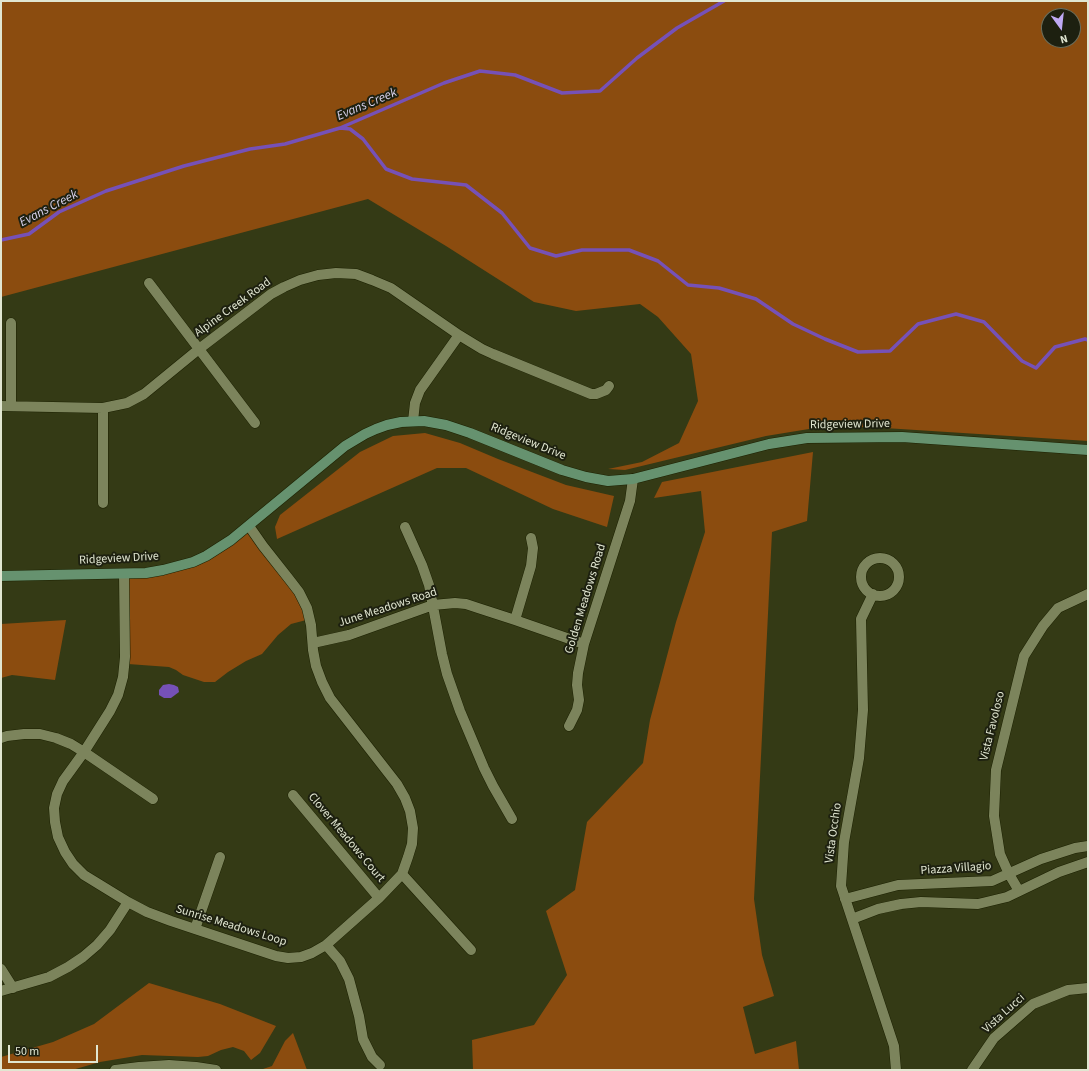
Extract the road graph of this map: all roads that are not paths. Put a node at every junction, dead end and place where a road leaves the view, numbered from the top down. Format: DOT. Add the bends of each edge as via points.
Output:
graph roads {
  1 [pos="149,283"];
  2 [pos="11,323"];
  3 [pos="458,334"];
  4 [pos="199,349"];
  5 [pos="609,386"];
  6 [pos="6,406"];
  7 [pos="103,408"];
  8 [pos="413,421"];
  9 [pos="255,423"];
  10 [pos="1088,450"];
  11 [pos="633,479"];
  12 [pos="103,503"];
  13 [pos="249,526"];
  14 [pos="405,527"];
  15 [pos="531,538"];
  16 [pos="124,574"];
  17 [pos="1,576"];
  18 [pos="873,594"];
  19 [pos="1088,594"];
  20 [pos="433,605"];
  21 [pos="516,620"];
  22 [pos="313,643"];
  23 [pos="584,644"];
  24 [pos="569,726"];
  25 [pos="1,738"];
  26 [pos="84,752"];
  27 [pos="293,795"];
  28 [pos="153,799"];
  29 [pos="512,819"];
  30 [pos="1088,846"];
  31 [pos="220,857"];
  32 [pos="1088,862"];
  33 [pos="402,874"];
  34 [pos="1009,874"];
  35 [pos="1018,891"];
  36 [pos="379,898"];
  37 [pos="845,899"];
  38 [pos="128,902"];
  39 [pos="852,919"];
  40 [pos="195,929"];
  41 [pos="326,945"];
  42 [pos="470,950"];
  43 [pos="1,969"];
  44 [pos="13,988"];
  45 [pos="1088,988"];
  46 [pos="1,991"];
  47 [pos="380,1065"];
  48 [pos="116,1070"];
  49 [pos="216,1070"];
  50 [pos="896,1070"];
  51 [pos="972,1070"];
  1 -- 4 [label="street"];
  2 -- 6 [label="street"];
  3 -- 4 [label="street, Alpine Creek Road" via="391,288 356,274 336,273 306,278 271,294"];
  3 -- 5 [label="street, Alpine Creek Road" via="493,354 591,394 606,390"];
  3 -- 8 [label="street" via="420,390 415,403"];
  4 -- 7 [label="street, Alpine Creek Road" via="144,394 127,403"];
  4 -- 9 [label="street"];
  6 -- 7 [label="street, Alpine Creek Road"];
  7 -- 12 [label="street"];
  8 -- 11 [label="street, Ridgeview Drive" via="435,423 460,430 586,477 608,481"];
  8 -- 13 [label="street, Ridgeview Drive" via="387,425 355,439"];
  10 -- 11 [label="street, Ridgeview Drive" via="902,437 807,438 780,442"];
  11 -- 23 [label="street, Golden Meadows Road" via="630,501"];
  13 -- 16 [label="street, Ridgeview Drive" via="193,562 163,570"];
  13 -- 22 [label="street, Sunrise Meadows Loop" via="299,592 307,608"];
  14 -- 20 [label="street" via="422,565"];
  15 -- 21 [label="street" via="534,548 532,566"];
  16 -- 17 [label="street, Ridgeview Drive"];
  16 -- 26 [label="street, Sunrise Meadows Loop" via="123,677 110,711"];
  18 -- 37 [label="street, Vista Occhio" via="861,619 863,710 859,758 844,842 841,886"];
  19 -- 34 [label="street, Vista Favoloso" via="1058,608 1024,656 996,770 994,816 1000,854"];
  20 -- 21 [label="street, June Meadows Road" via="466,604"];
  20 -- 22 [label="street, June Meadows Road" via="349,636"];
  20 -- 29 [label="street" via="444,661 465,724 487,774"];
  21 -- 23 [label="street, June Meadows Road"];
  22 -- 33 [label="street, Sunrise Meadows Loop" via="316,666 330,698 405,798 413,828 412,844"];
  23 -- 24 [label="street, Golden Meadows Road" via="578,673 577,710"];
  25 -- 26 [label="street" via="40,734 71,744"];
  26 -- 28 [label="street"];
  26 -- 38 [label="street, Sunrise Meadows Loop" via="57,794 54,815 58,837 73,864 84,875"];
  27 -- 36 [label="street, Clover Meadows Court"];
  30 -- 34 [label="street, Piazza Villagio" via="1041,859"];
  31 -- 40 [label="street"];
  32 -- 35 [label="street" via="1058,872"];
  33 -- 36 [label="street, Sunrise Meadows Loop"];
  33 -- 42 [label="street"];
  34 -- 35 [label="street, Vista Favoloso"];
  34 -- 37 [label="street, Piazza Villagio" via="992,881 898,885"];
  35 -- 39 [label="street" via="978,904 901,904"];
  36 -- 41 [label="street, Sunrise Meadows Loop"];
  37 -- 39 [label="street, Vista Occhio"];
  38 -- 40 [label="street, Sunrise Meadows Loop" via="147,912"];
  38 -- 44 [label="street" via="110,930 83,958 49,977"];
  39 -- 50 [label="street, Vista Occhio" via="894,1046"];
  40 -- 41 [label="street, Sunrise Meadows Loop" via="288,958 301,957"];
  41 -- 47 [label="street" via="340,961 349,979 363,1039 372,1057"];
  43 -- 44 [label="street"];
  44 -- 46 [label="street"];
  45 -- 51 [label="street, Vista Lucci" via="1068,990 1033,1004 994,1038"];
  48 -- 49 [label="street" via="169,1065"];
}
